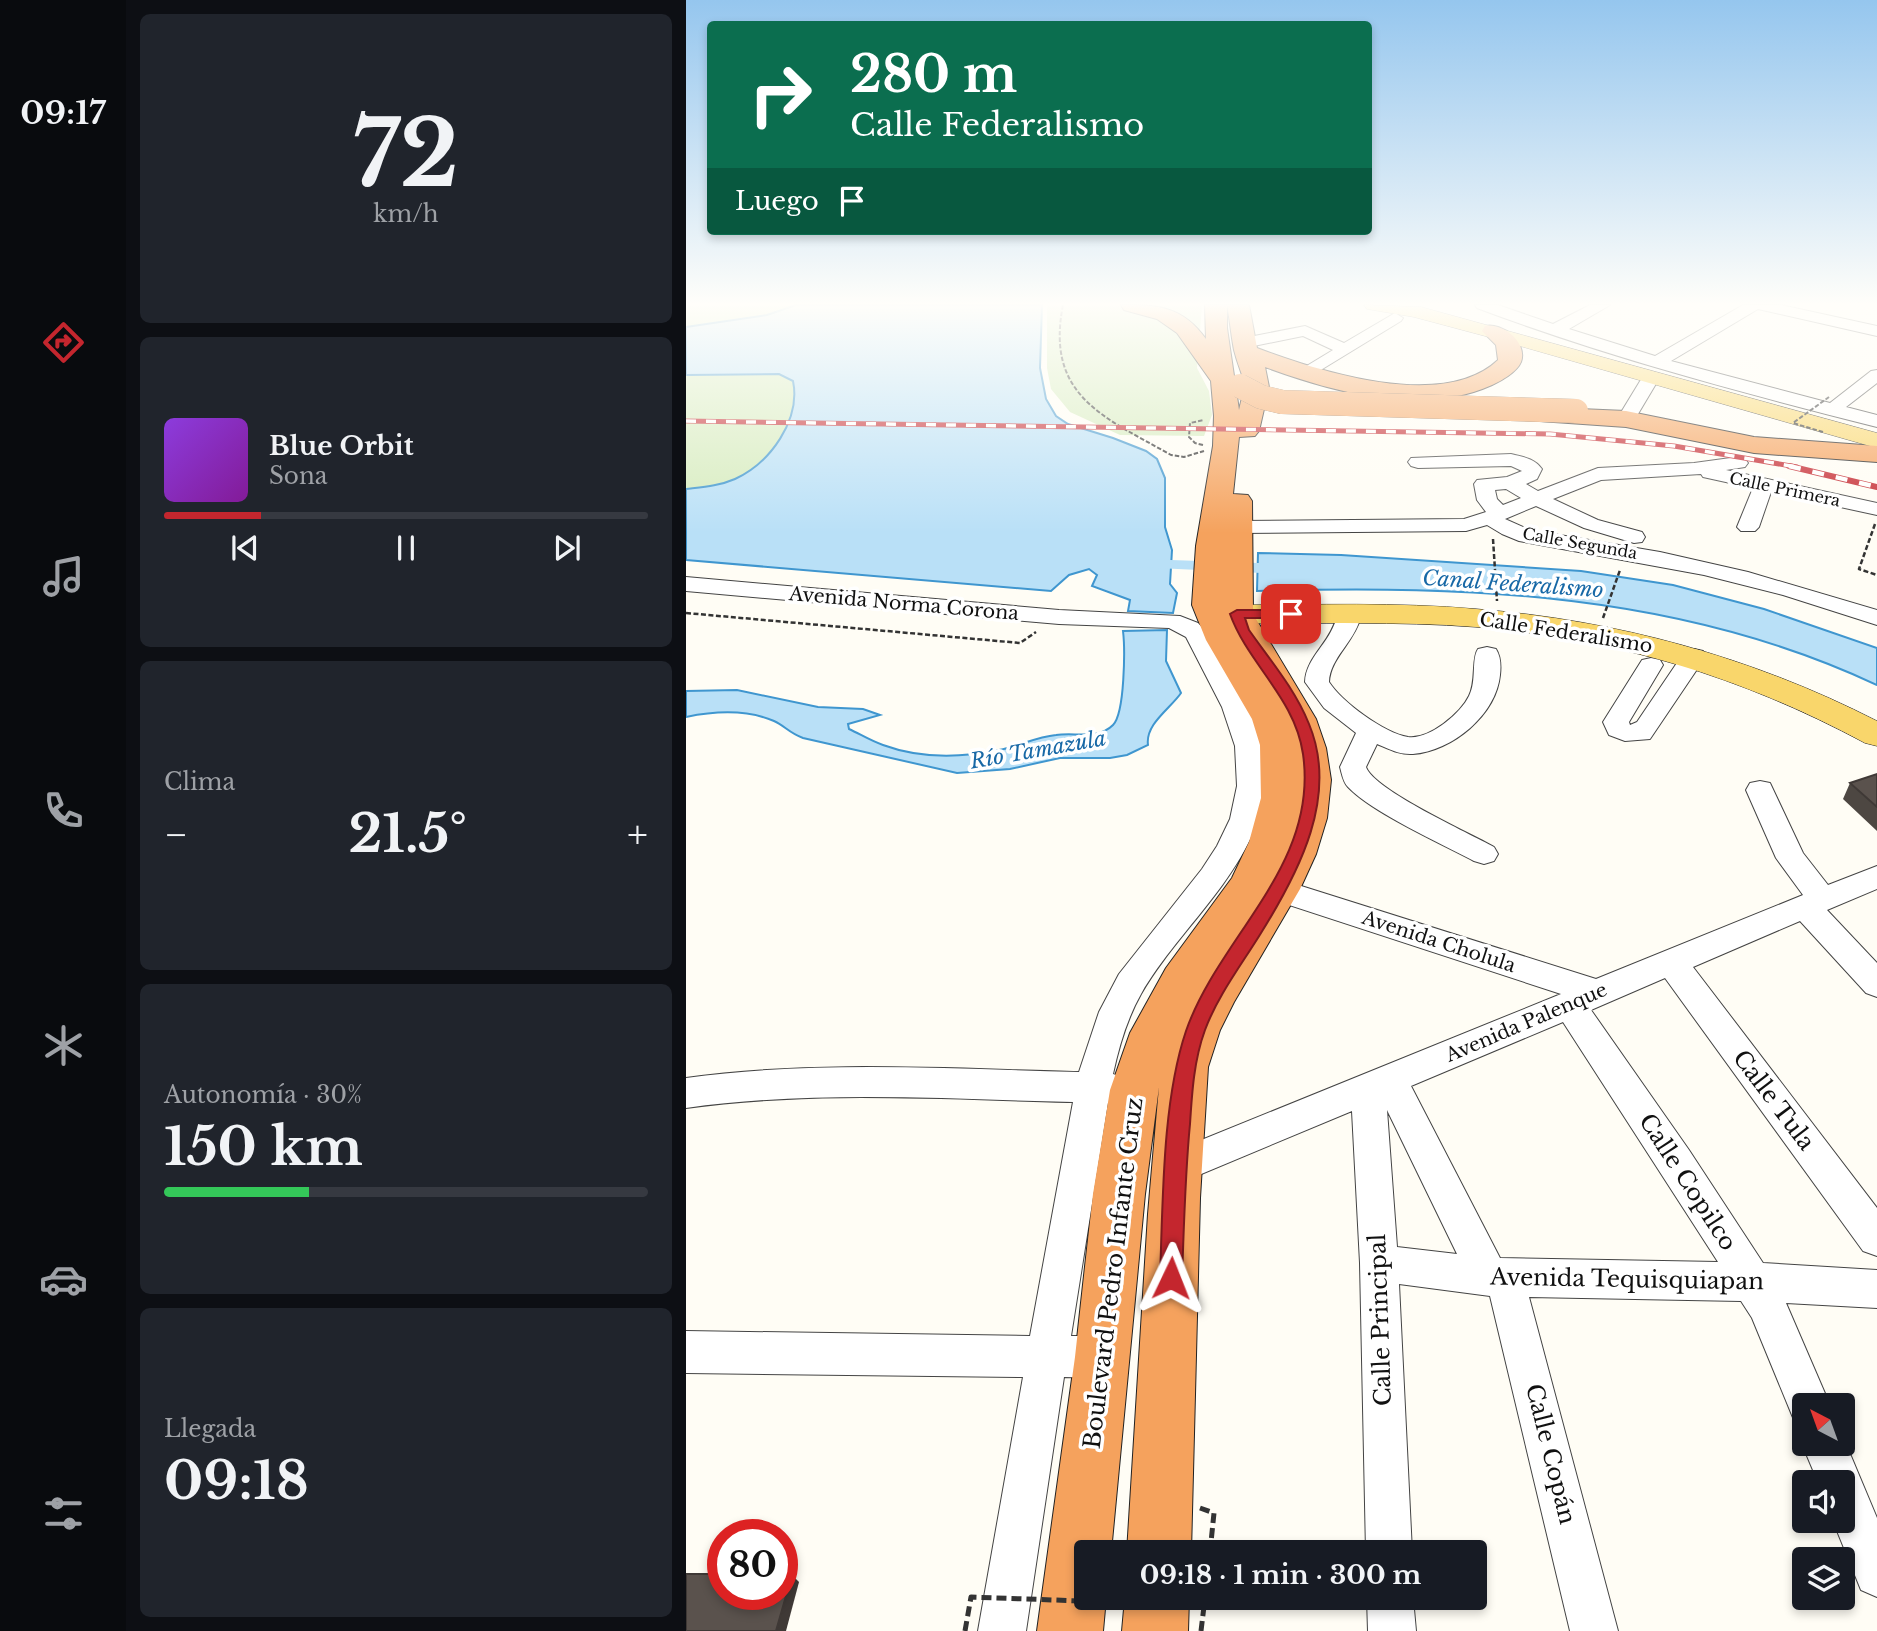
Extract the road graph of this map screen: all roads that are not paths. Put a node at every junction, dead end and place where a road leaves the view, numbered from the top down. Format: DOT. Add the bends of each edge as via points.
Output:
graph roads {
  1 [pos="1236,381"];
  2 [pos="1238,381"];
  3 [pos="1239,381"];
  4 [pos="1244,381"];
  5 [pos="1258,381"];
  6 [pos="1333,381"];
  7 [pos="1491,381"];
  8 [pos="1647,381"];
  9 [pos="1692,381"];
  10 [pos="1695,381"];
  11 [pos="1719,381"];
  12 [pos="1867,381"];
  13 [pos="1240,385"];
  14 [pos="1483,390"];
  15 [pos="1831,402"];
  16 [pos="1583,412"];
  17 [pos="1626,419"];
  18 [pos="1877,421"];
  19 [pos="1877,430"];
  20 [pos="1877,441"];
  21 [pos="1877,454"];
  22 [pos="1240,461"];
  23 [pos="1418,462"];
  24 [pos="1478,462"];
  25 [pos="1738,463"];
  26 [pos="1694,469"];
  27 [pos="1510,483"];
  28 [pos="1485,484"];
  29 [pos="1764,485"];
  30 [pos="1536,499"];
  31 [pos="1877,509"];
  32 [pos="1494,521"];
  33 [pos="1748,527"];
  34 [pos="1660,543"];
  35 [pos="1228,569"];
  36 [pos="686,584"];
  37 [pos="1345,615"];
  38 [pos="1877,618"];
  39 [pos="1487,654"];
  40 [pos="1694,656"];
  41 [pos="1651,665"];
  42 [pos="1371,729"];
  43 [pos="1877,734"];
  44 [pos="1760,790"];
  45 [pos="1484,853"];
  46 [pos="1877,877"];
  47 [pos="1279,890"];
  48 [pos="1814,903"];
  49 [pos="1671,962"];
  50 [pos="1877,984"];
  51 [pos="1584,999"];
  52 [pos="1379,1084"];
  53 [pos="1114,1088"];
  54 [pos="686,1093"];
  55 [pos="1175,1168"];
  56 [pos="1877,1238"];
  57 [pos="1378,1264"];
  58 [pos="1497,1277"];
  59 [pos="1753,1282"];
  60 [pos="1877,1289"];
  61 [pos="686,1352"];
  62 [pos="1048,1357"];
  63 [pos="1103,1357"];
  64 [pos="1804,1393"];
  65 [pos="1855,1520"];
  66 [pos="1160,1540"];
  67 [pos="1389,1540"];
  68 [pos="1877,1574"];
  69 [pos="1157,1610"];
  70 [pos="1391,1610"];
  71 [pos="1002,1631"];
  72 [pos="1070,1631"];
  73 [pos="1156,1631"];
  74 [pos="1392,1631"];
  75 [pos="1594,1631"];
  1 -- 13 [label="highway"];
  2 -- 13 [label="highway"];
  3 -- 13 [label="highway"];
  4 -- 13 [label="highway"];
  5 -- 13 [label="highway"];
  6 -- 14 [label="highway" via="1409,393"];
  7 -- 14 [label="highway"];
  8 -- 17 [label="street"];
  9 -- 20 [label="main road"];
  10 -- 19 [label="main road"];
  11 -- 15 [label="street"];
  12 -- 15 [label="street"];
  13 -- 16 [label="highway, bridge" via="1261,397 1291,402"];
  13 -- 22 [label="highway"];
  13 -- 35 [label="highway" via="1227,416"];
  14 -- 16 [label="highway"];
  15 -- 18 [label="street"];
  16 -- 17 [label="highway"];
  17 -- 21 [label="highway" via="1755,445"];
  17 -- 22 [label="highway" via="1271,410 1255,418"];
  22 -- 35 [label="highway"];
  23 -- 24 [label="street"];
  24 -- 27 [label="street" via="1518,461 1532,469 1530,475"];
  24 -- 28 [label="street"];
  25 -- 26 [label="street"];
  26 -- 29 [label="street, Calle Primera"];
  26 -- 30 [label="street" via="1598,474"];
  27 -- 28 [label="street"];
  27 -- 30 [label="street"];
  28 -- 32 [label="street"];
  29 -- 31 [label="street, Calle Primera"];
  29 -- 33 [label="street"];
  30 -- 32 [label="street"];
  30 -- 34 [label="street" via="1591,524"];
  32 -- 35 [label="street"];
  32 -- 38 [label="street, Calle Segunda" via="1527,536 1694,564 1766,582"];
  35 -- 37 [label="main road, Calle Federalismo"];
  35 -- 47 [label="highway" via="1242,630 1286,692 1303,725 1310,753 1308,816"];
  35 -- 53 [label="highway, Boulevard Pedro Infante Cruz" via="1211,614 1270,719 1279,746 1280,798 1269,842 1254,874"];
  36 -- 53 [label="street, Avenida Norma Corona" via="1059,617 1172,621 1196,634 1240,716 1252,764 1251,786 1230,850 1155,946 1115,1013"];
  37 -- 40 [label="main road, Calle Federalismo" via="1488,619 1596,633"];
  37 -- 42 [label="street" via="1344,637 1318,668 1317,682 1328,699"];
  39 -- 42 [label="street" via="1488,678 1480,699 1451,728 1411,747"];
  40 -- 41 [label="street" via="1646,728 1641,733 1625,733 1616,722"];
  40 -- 43 [label="main road, Calle Federalismo" via="1804,698"];
  42 -- 45 [label="street" via="1353,768 1356,780"];
  44 -- 48 [label="street"];
  46 -- 48 [label="street, Avenida Palenque"];
  47 -- 51 [label="street, Avenida Cholula"];
  47 -- 55 [label="highway" via="1196,1029 1185,1069"];
  48 -- 49 [label="street, Avenida Palenque"];
  48 -- 50 [label="street"];
  49 -- 51 [label="street, Avenida Palenque"];
  49 -- 56 [label="street, Calle Tula"];
  51 -- 52 [label="street, Avenida Palenque"];
  51 -- 59 [label="street, Calle Copilco"];
  52 -- 55 [label="street, Avenida Palenque"];
  52 -- 57 [label="street, Calle Principal"];
  52 -- 58 [label="street, Calle Copán"];
  53 -- 54 [label="street" via="853,1082 743,1085"];
  53 -- 62 [label="street"];
  53 -- 63 [label="highway, Boulevard Pedro Infante Cruz" via="1119,1194"];
  55 -- 66 [label="highway"];
  57 -- 58 [label="street, Avenida Tequisquiapan"];
  57 -- 67 [label="street, Calle Principal"];
  58 -- 59 [label="street, Avenida Tequisquiapan"];
  58 -- 75 [label="street, Calle Copán" via="1528,1362"];
  59 -- 60 [label="street, Avenida Tequisquiapan"];
  59 -- 64 [label="street, Calle Copilco"];
  61 -- 62 [label="street"];
  62 -- 63 [label="street"];
  62 -- 71 [label="street"];
  63 -- 72 [label="highway, Boulevard Pedro Infante Cruz"];
  65 -- 68 [label="street"];
  69 -- 73 [label="highway"];
  70 -- 74 [label="street"];
}
